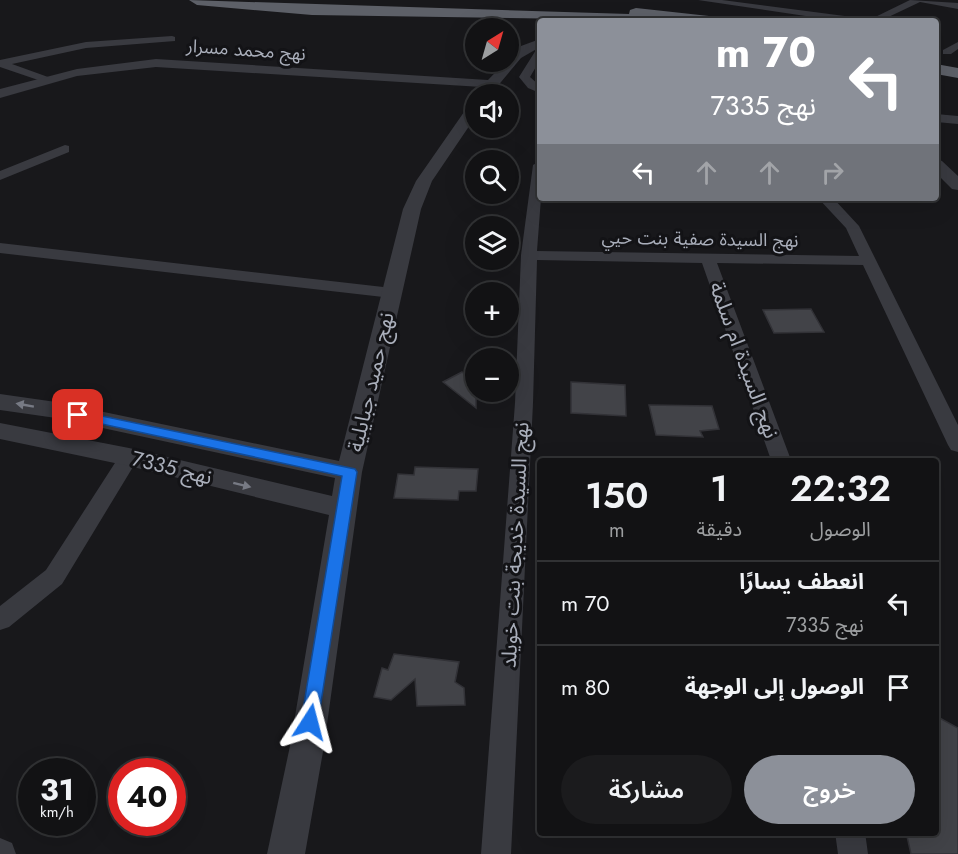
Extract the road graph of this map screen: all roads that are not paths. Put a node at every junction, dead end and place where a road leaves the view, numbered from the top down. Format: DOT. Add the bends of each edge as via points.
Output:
graph roads {
  1 [pos="197,0"];
  2 [pos="702,0"];
  3 [pos="917,0"];
  4 [pos="922,0"];
  5 [pos="943,0"];
  6 [pos="267,2"];
  7 [pos="958,5"];
  8 [pos="616,18"];
  9 [pos="678,18"];
  10 [pos="837,18"];
  11 [pos="878,18"];
  12 [pos="172,39"];
  13 [pos="958,45"];
  14 [pos="537,47"];
  15 [pos="537,48"];
  16 [pos="947,60"];
  17 [pos="1,63"];
  18 [pos="939,70"];
  19 [pos="958,73"];
  20 [pos="44,79"];
  21 [pos="495,84"];
  22 [pos="537,88"];
  23 [pos="465,92"];
  24 [pos="465,93"];
  25 [pos="0,94"];
  26 [pos="0,102"];
  27 [pos="939,117"];
  28 [pos="958,120"];
  29 [pos="465,122"];
  30 [pos="65,149"];
  31 [pos="939,167"];
  32 [pos="0,176"];
  33 [pos="537,182"];
  34 [pos="958,185"];
  35 [pos="828,201"];
  36 [pos="0,248"];
  37 [pos="529,255"];
  38 [pos="708,258"];
  39 [pos="870,261"];
  40 [pos="392,293"];
  41 [pos="0,402"];
  42 [pos="0,431"];
  43 [pos="958,445"];
  44 [pos="129,457"];
  45 [pos="780,458"];
  46 [pos="350,472"];
  47 [pos="344,509"];
  48 [pos="0,620"];
  49 [pos="851,836"];
  50 [pos="286,854"];
  51 [pos="496,854"];
  52 [pos="853,854"];
  1 -- 6 [label="highway"];
  2 -- 10 [label="street"];
  3 -- 11 [label="street"];
  4 -- 7 [label="street"];
  5 -- 7 [label="street"];
  6 -- 8 [label="highway" via="321,11 545,13"];
  6 -- 9 [label="highway" via="586,9"];
  12 -- 17 [label="street" via="86,45"];
  13 -- 16 [label="street"];
  14 -- 21 [label="street, نهج حميد جبايلية"];
  15 -- 22 [label="street" via="524,77"];
  17 -- 20 [label="street"];
  18 -- 19 [label="highway"];
  20 -- 23 [label="street, نهج محمد مسرار" via="88,69 156,63"];
  20 -- 25 [label="street, نهج محمد مسرار"];
  24 -- 26 [label="street, نهج محمد مسرار" via="148,70 84,77"];
  27 -- 28 [label="street"];
  29 -- 40 [label="street, نهج حميد جبايلية" via="419,190"];
  30 -- 32 [label="street"];
  31 -- 34 [label="street"];
  33 -- 37 [label="street, نهج السيدة خديجة بنت خويلد"];
  35 -- 39 [label="street" via="852,226"];
  36 -- 40 [label="street"];
  37 -- 38 [label="street, نهج السيدة صفية بنت حيي"];
  37 -- 51 [label="street, نهج السيدة خديجة بنت خويلد" via="524,403"];
  38 -- 39 [label="street, نهج السيدة صفية بنت حيي"];
  38 -- 45 [label="street, نهج السيدة ام سلمة"];
  39 -- 43 [label="street"];
  40 -- 46 [label="street, نهج حميد جبايلية"];
  46 -- 41 [label="street, نهج 7335, one-way"];
  42 -- 44 [label="street, نهج 7335"];
  44 -- 47 [label="street, نهج 7335, one-way"];
  44 -- 48 [label="street" via="54,577"];
  46 -- 47 [label="street, نهج حميد جبايلية"];
  47 -- 50 [label="street, نهج حميد جبايلية"];
  49 -- 52 [label="street"];
}
